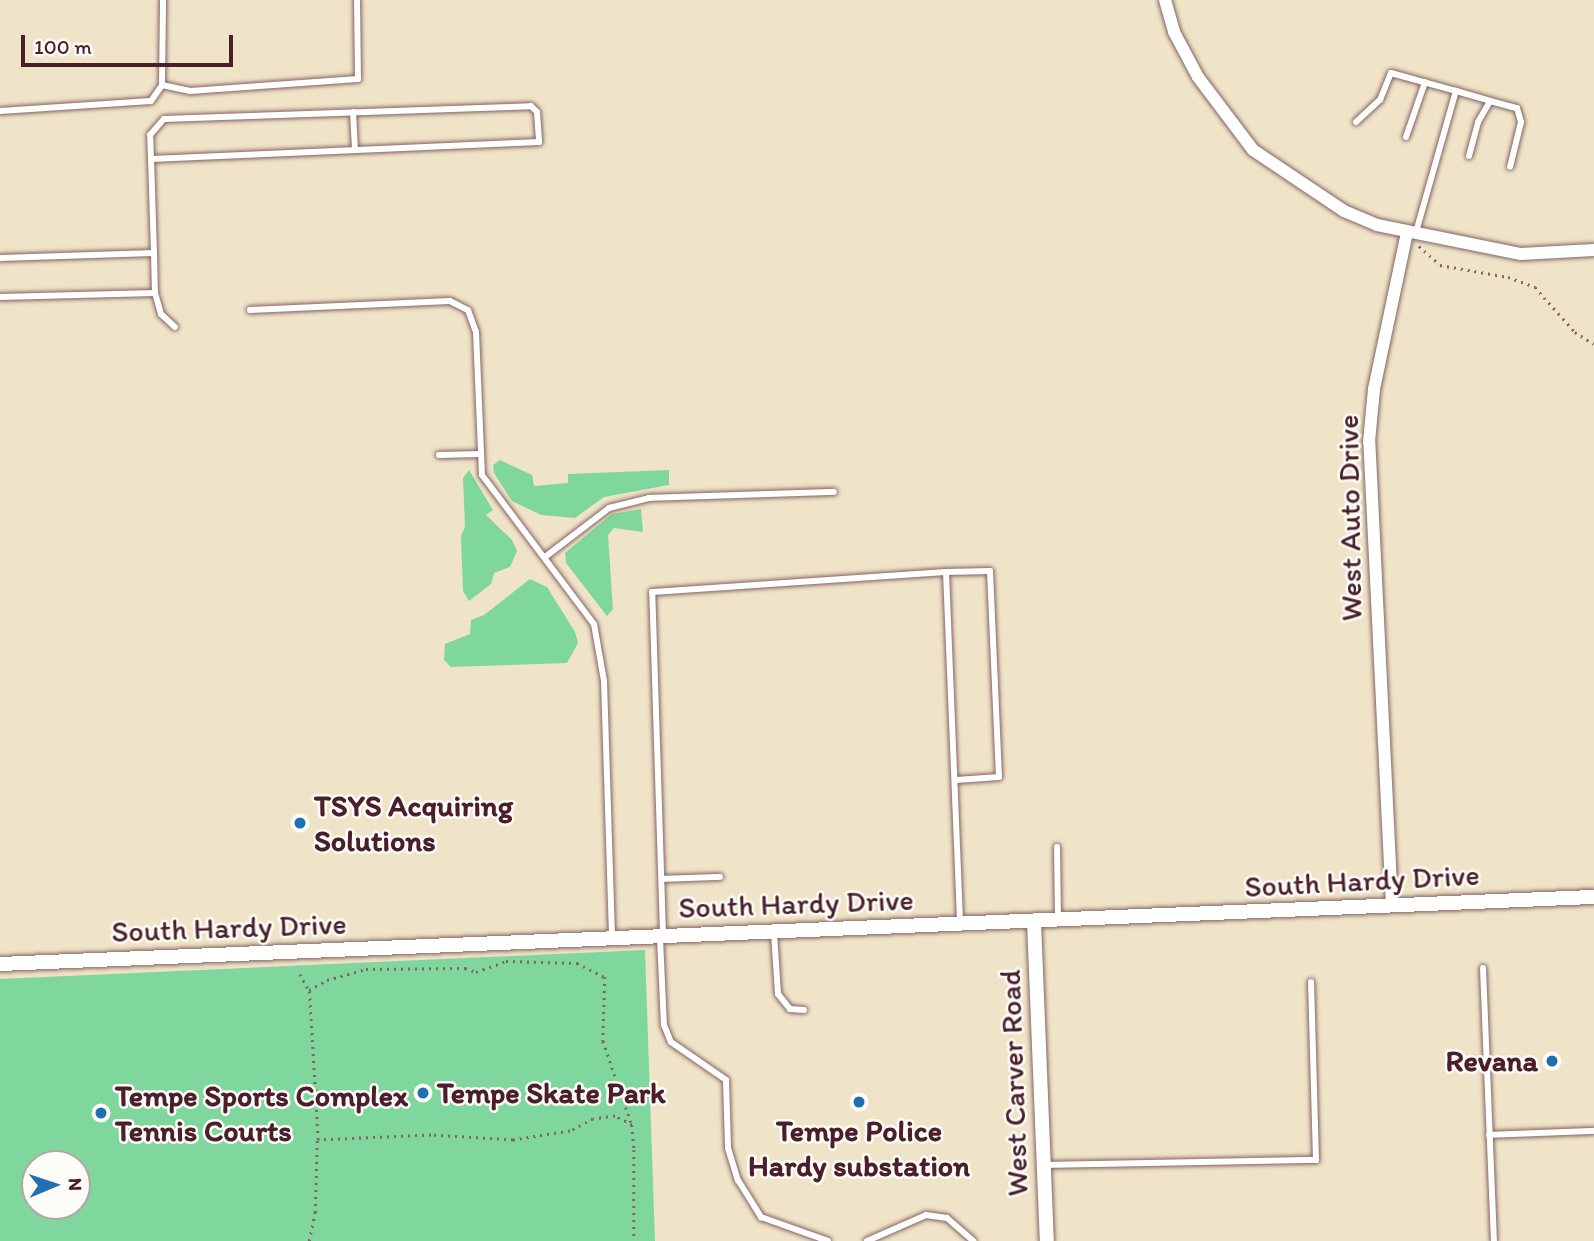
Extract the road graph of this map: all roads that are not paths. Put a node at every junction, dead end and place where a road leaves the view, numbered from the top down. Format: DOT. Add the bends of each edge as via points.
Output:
graph roads {
  1 [pos="163,0"];
  2 [pos="357,0"];
  3 [pos="1165,0"];
  4 [pos="1426,82"];
  5 [pos="162,85"];
  6 [pos="1456,91"];
  7 [pos="1490,101"];
  8 [pos="0,111"];
  9 [pos="353,112"];
  10 [pos="1356,122"];
  11 [pos="1406,137"];
  12 [pos="355,150"];
  13 [pos="1469,156"];
  14 [pos="151,159"];
  15 [pos="1510,167"];
  16 [pos="1412,233"];
  17 [pos="1594,250"];
  18 [pos="154,253"];
  19 [pos="0,258"];
  20 [pos="155,293"];
  21 [pos="0,298"];
  22 [pos="250,310"];
  23 [pos="175,327"];
  24 [pos="480,454"];
  25 [pos="439,455"];
  26 [pos="834,492"];
  27 [pos="545,557"];
  28 [pos="946,572"];
  29 [pos="956,780"];
  30 [pos="1057,847"];
  31 [pos="720,877"];
  32 [pos="662,879"];
  33 [pos="1594,897"];
  34 [pos="1392,906"];
  35 [pos="1034,922"];
  36 [pos="1058,922"];
  37 [pos="960,923"];
  38 [pos="774,931"];
  39 [pos="662,936"];
  40 [pos="612,938"];
  41 [pos="0,964"];
  42 [pos="1483,968"];
  43 [pos="1311,982"];
  44 [pos="804,1010"];
  45 [pos="1594,1131"];
  46 [pos="1489,1135"];
  47 [pos="1044,1165"];
  48 [pos="828,1241"];
  49 [pos="867,1241"];
  50 [pos="973,1241"];
  51 [pos="1047,1241"];
  52 [pos="1494,1241"];
  1 -- 5 [label="lane"];
  2 -- 5 [label="lane" via="358,79 190,90"];
  3 -- 16 [label="street" via="1174,32 1198,77 1253,150 1344,211"];
  4 -- 6 [label="lane"];
  4 -- 10 [label="lane" via="1391,73 1380,100"];
  4 -- 11 [label="lane"];
  5 -- 8 [label="lane" via="151,101"];
  6 -- 7 [label="lane"];
  6 -- 16 [label="lane"];
  7 -- 13 [label="lane" via="1478,122"];
  7 -- 15 [label="lane" via="1517,108 1521,114"];
  9 -- 12 [label="lane"];
  9 -- 12 [label="lane" via="531,106 538,122 539,142"];
  9 -- 14 [label="lane" via="164,119 150,135"];
  12 -- 14 [label="lane"];
  14 -- 18 [label="lane"];
  16 -- 17 [label="street" via="1521,254"];
  16 -- 34 [label="street, West Auto Drive" via="1374,389 1369,442"];
  18 -- 19 [label="lane"];
  18 -- 20 [label="lane"];
  20 -- 21 [label="lane"];
  20 -- 23 [label="lane" via="161,314"];
  22 -- 24 [label="lane" via="450,301 468,310 476,332"];
  24 -- 25 [label="lane"];
  24 -- 27 [label="lane" via="482,475"];
  26 -- 27 [label="lane" via="649,498 609,508"];
  27 -- 40 [label="lane" via="594,624 600,658"];
  28 -- 29 [label="lane"];
  28 -- 29 [label="lane" via="990,571 999,777"];
  28 -- 32 [label="lane" via="652,592"];
  29 -- 37 [label="lane"];
  30 -- 36 [label="lane"];
  31 -- 32 [label="lane"];
  32 -- 39 [label="lane"];
  33 -- 34 [label="street, South Hardy Drive"];
  34 -- 36 [label="street, South Hardy Drive"];
  35 -- 36 [label="street, South Hardy Drive"];
  35 -- 37 [label="street, South Hardy Drive"];
  35 -- 47 [label="street, West Carver Road"];
  37 -- 38 [label="street, South Hardy Drive"];
  38 -- 39 [label="street, South Hardy Drive"];
  38 -- 44 [label="lane" via="778,994 790,1009"];
  39 -- 40 [label="street, South Hardy Drive"];
  39 -- 48 [label="lane" via="664,1025 671,1042 726,1080 728,1148 738,1180 761,1217"];
  40 -- 41 [label="street, South Hardy Drive"];
  42 -- 46 [label="lane"];
  43 -- 47 [label="lane" via="1316,1160"];
  45 -- 46 [label="lane"];
  46 -- 52 [label="lane"];
  47 -- 51 [label="street, West Carver Road"];
  49 -- 50 [label="lane" via="926,1215 947,1218"];
}
